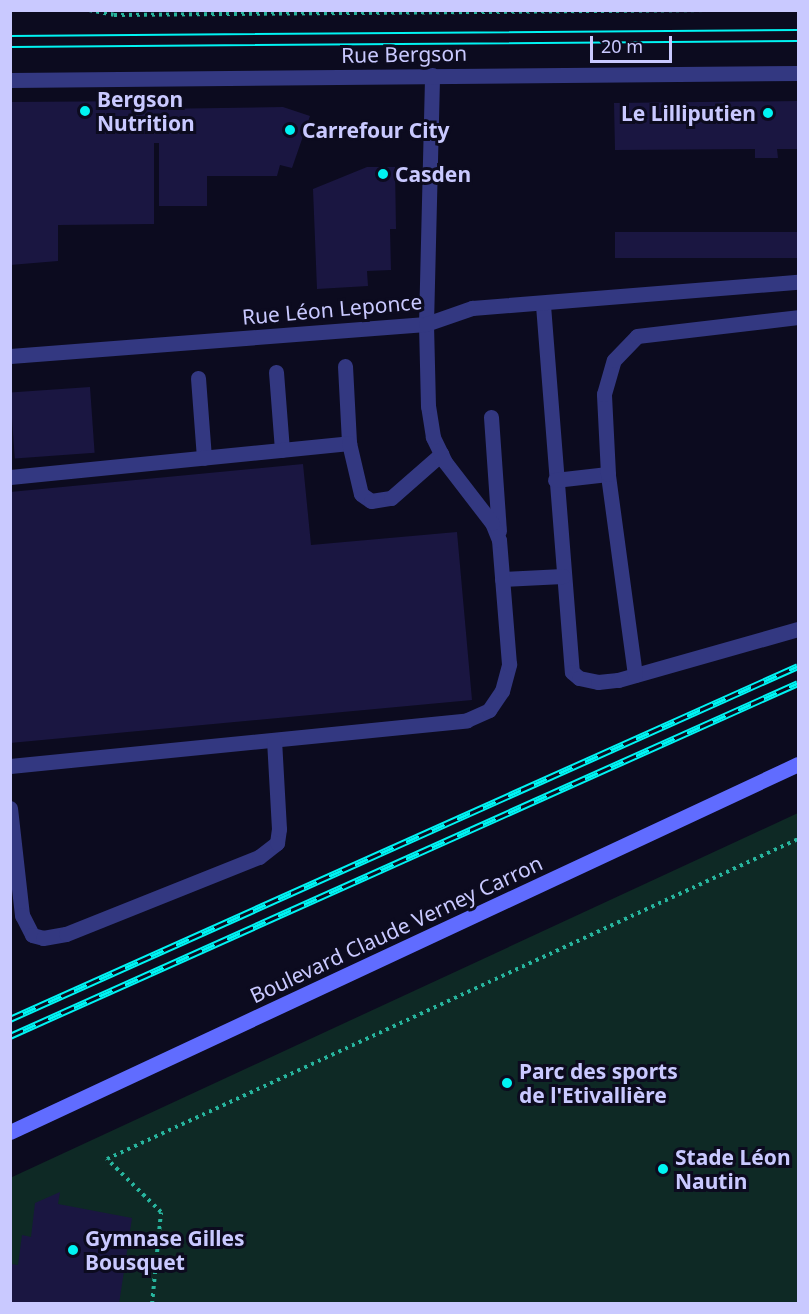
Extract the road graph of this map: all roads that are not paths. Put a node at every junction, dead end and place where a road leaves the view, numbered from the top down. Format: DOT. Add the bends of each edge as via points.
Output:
graph roads {
  1 [pos="798,73"];
  2 [pos="432,75"];
  3 [pos="10,80"];
  4 [pos="798,282"];
  5 [pos="543,305"];
  6 [pos="798,317"];
  7 [pos="426,324"];
  8 [pos="10,356"];
  9 [pos="345,366"];
  10 [pos="276,372"];
  11 [pos="198,378"];
  12 [pos="491,417"];
  13 [pos="349,443"];
  14 [pos="282,450"];
  15 [pos="441,454"];
  16 [pos="204,458"];
  17 [pos="608,474"];
  18 [pos="10,477"];
  19 [pos="555,480"];
  20 [pos="499,540"];
  21 [pos="563,576"];
  22 [pos="502,579"];
  23 [pos="798,628"];
  24 [pos="635,675"];
  25 [pos="274,740"];
  26 [pos="798,764"];
  27 [pos="10,766"];
  28 [pos="10,808"];
  29 [pos="12,843"];
  30 [pos="10,1132"];
  1 -- 2 [label="street, Rue Bergson"];
  2 -- 3 [label="street, Rue Bergson"];
  2 -- 7 [label="street"];
  4 -- 5 [label="street, Rue Léon Leponce"];
  5 -- 7 [label="street, Rue Léon Leponce" via="472,308"];
  5 -- 19 [label="street"];
  6 -- 17 [label="street" via="638,336 622,348 614,360 604,394"];
  7 -- 8 [label="street, Rue Léon Leponce"];
  7 -- 15 [label="street" via="428,406 433,437"];
  9 -- 13 [label="street"];
  10 -- 14 [label="street"];
  11 -- 16 [label="street"];
  12 -- 20 [label="street"];
  13 -- 14 [label="street"];
  13 -- 15 [label="street" via="361,494 372,501 391,498"];
  14 -- 16 [label="street"];
  15 -- 20 [label="street" via="492,523"];
  16 -- 18 [label="street"];
  17 -- 19 [label="street"];
  17 -- 24 [label="street"];
  19 -- 21 [label="street"];
  20 -- 22 [label="street"];
  21 -- 22 [label="street"];
  21 -- 24 [label="street" via="572,672 579,678 598,682"];
  22 -- 25 [label="street" via="509,664 502,691 489,710 467,720"];
  23 -- 24 [label="street"];
  25 -- 27 [label="street"];
  25 -- 29 [label="street" via="277,843 260,857 97,922 66,934 43,938 32,935 22,915"];
  26 -- 30 [label="main road, Boulevard Claude Verney Carron"];
  28 -- 29 [label="street"];
}
